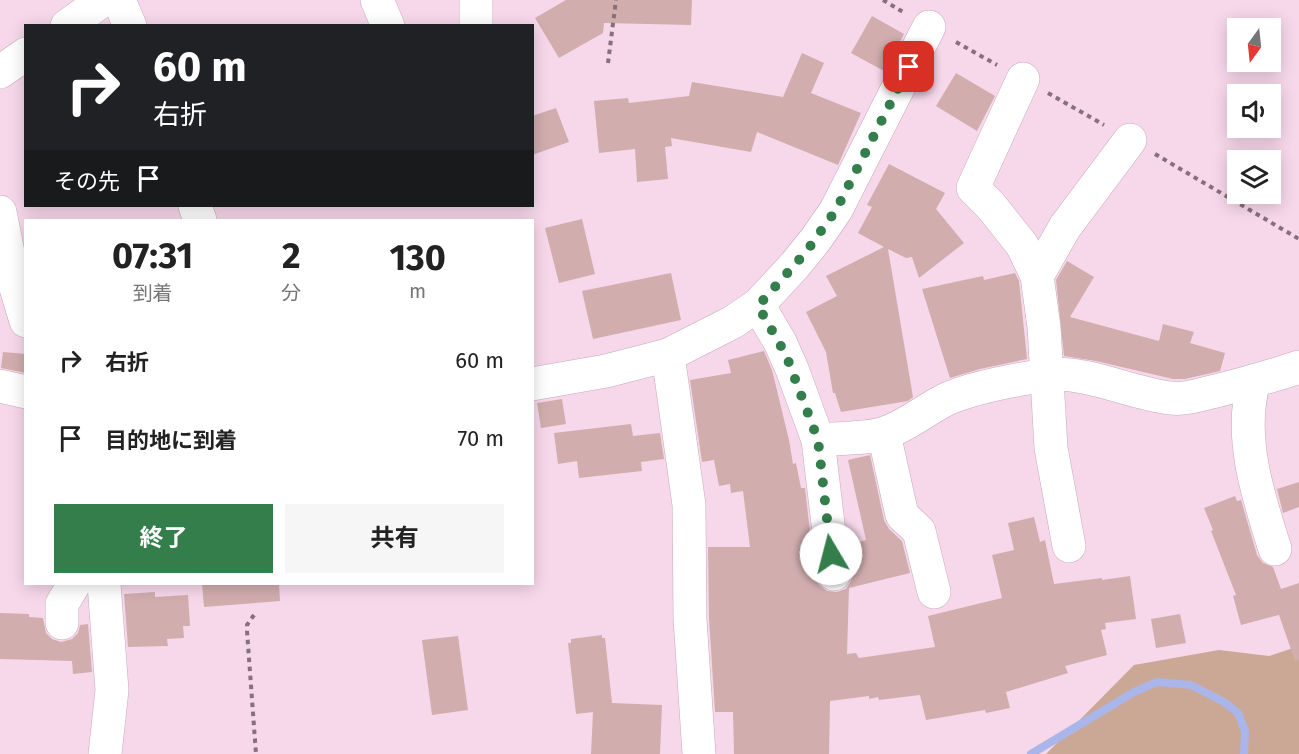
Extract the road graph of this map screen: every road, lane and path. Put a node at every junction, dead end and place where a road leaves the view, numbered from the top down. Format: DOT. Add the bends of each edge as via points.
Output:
graph roads {
  1 [pos="103,0"];
  2 [pos="119,0"];
  3 [pos="377,0"];
  4 [pos="476,0"];
  5 [pos="616,0"];
  6 [pos="883,0"];
  7 [pos="70,24"];
  8 [pos="129,24"];
  9 [pos="387,24"];
  10 [pos="476,24"];
  11 [pos="929,27"];
  12 [pos="24,55"];
  13 [pos="608,63"];
  14 [pos="0,72"];
  15 [pos="1023,79"];
  16 [pos="1130,140"];
  17 [pos="0,212"];
  18 [pos="1299,239"];
  19 [pos="1037,276"];
  20 [pos="758,306"];
  21 [pos="24,314"];
  22 [pos="668,354"];
  23 [pos="1299,367"];
  24 [pos="1048,375"];
  25 [pos="1254,381"];
  26 [pos="534,384"];
  27 [pos="0,387"];
  28 [pos="24,392"];
  29 [pos="884,434"];
  30 [pos="818,440"];
  31 [pos="1069,546"];
  32 [pos="1275,549"];
  33 [pos="834,574"];
  34 [pos="73,585"];
  35 [pos="104,585"];
  36 [pos="934,592"];
  37 [pos="254,615"];
  38 [pos="62,623"];
  39 [pos="105,754"];
  40 [pos="256,754"];
  41 [pos="699,754"];
  1 -- 7 [label="street"];
  2 -- 8 [label="street"];
  3 -- 9 [label="street"];
  4 -- 10 [label="street"];
  5 -- 13 [label="path"];
  6 -- 11 [label="path"];
  11 -- 15 [label="path"];
  11 -- 20 [label="street" via="836,210"];
  12 -- 14 [label="street"];
  15 -- 16 [label="path"];
  15 -- 19 [label="street" via="973,188 1022,245"];
  16 -- 18 [label="path"];
  16 -- 19 [label="street" via="1065,227"];
  17 -- 21 [label="street"];
  19 -- 24 [label="street"];
  20 -- 22 [label="street"];
  20 -- 30 [label="street" via="780,342"];
  22 -- 26 [label="street" via="606,371"];
  22 -- 41 [label="street" via="689,505 690,619"];
  23 -- 25 [label="street"];
  24 -- 25 [label="street" via="1094,380 1184,399"];
  24 -- 29 [label="street" via="951,398"];
  24 -- 31 [label="street" via="1051,448"];
  25 -- 32 [label="street" via="1248,436"];
  27 -- 28 [label="street"];
  29 -- 30 [label="street"];
  29 -- 36 [label="street" via="902,515 920,531"];
  30 -- 33 [label="street"];
  34 -- 38 [label="street" via="62,604"];
  35 -- 39 [label="street" via="112,690"];
  37 -- 40 [label="path" via="247,632"];
}
